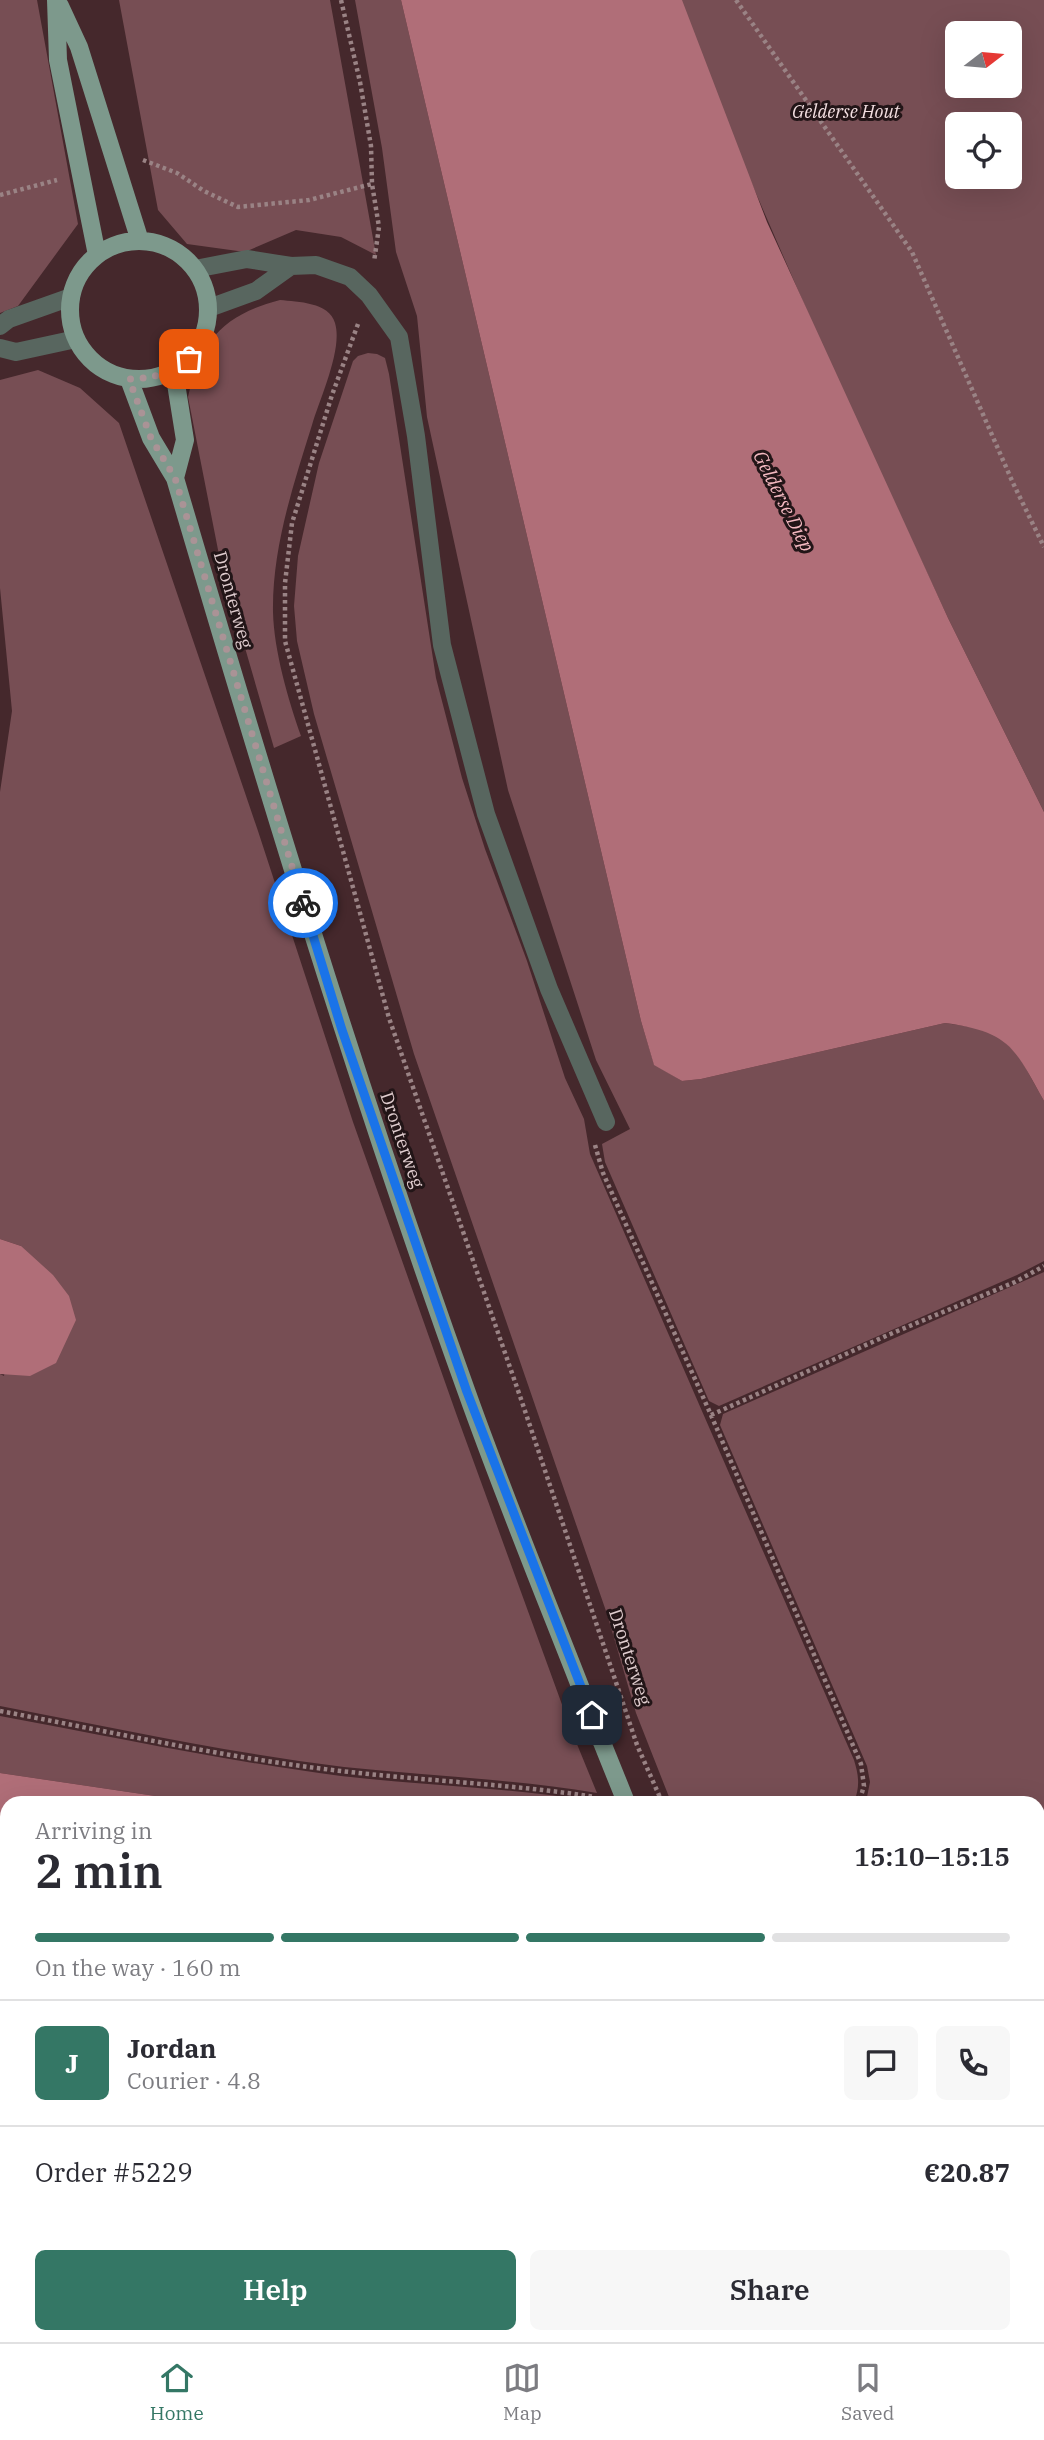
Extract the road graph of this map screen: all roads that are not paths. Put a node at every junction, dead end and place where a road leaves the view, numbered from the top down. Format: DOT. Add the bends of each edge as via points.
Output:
graph roads {
  1 [pos="57,0"];
  2 [pos="140,241"];
  3 [pos="97,255"];
  4 [pos="291,267"];
  5 [pos="195,269"];
  6 [pos="71,297"];
  7 [pos="209,308"];
  8 [pos="0,326"];
  9 [pos="76,339"];
  10 [pos="0,348"];
  11 [pos="174,371"];
  12 [pos="129,379"];
  13 [pos="175,478"];
  14 [pos="606,1122"];
  15 [pos="624,1796"];
  1 -- 2 [label="main road" via="79,47"];
  1 -- 3 [label="main road" via="58,60"];
  2 -- 3 [label="main road" via="117,244"];
  2 -- 5 [label="main road" via="161,244"];
  3 -- 6 [label="main road" via="80,274"];
  4 -- 5 [label="street" via="247,259"];
  4 -- 7 [label="street" via="256,291"];
  4 -- 14 [label="street" via="316,265 350,277 399,337 442,646 486,814 549,989"];
  5 -- 7 [label="main road"];
  6 -- 8 [label="street"];
  6 -- 9 [label="main road"];
  7 -- 11 [label="main road" via="200,344"];
  9 -- 10 [label="street" via="16,352"];
  9 -- 12 [label="main road" via="97,366"];
  11 -- 12 [label="main road" via="152,379"];
  11 -- 13 [label="main road" via="185,440"];
  12 -- 13 [label="main road, Dronterweg" via="151,438"];
  13 -- 15 [label="main road, Dronterweg, bridge" via="342,1030 395,1187 467,1392"];
}
